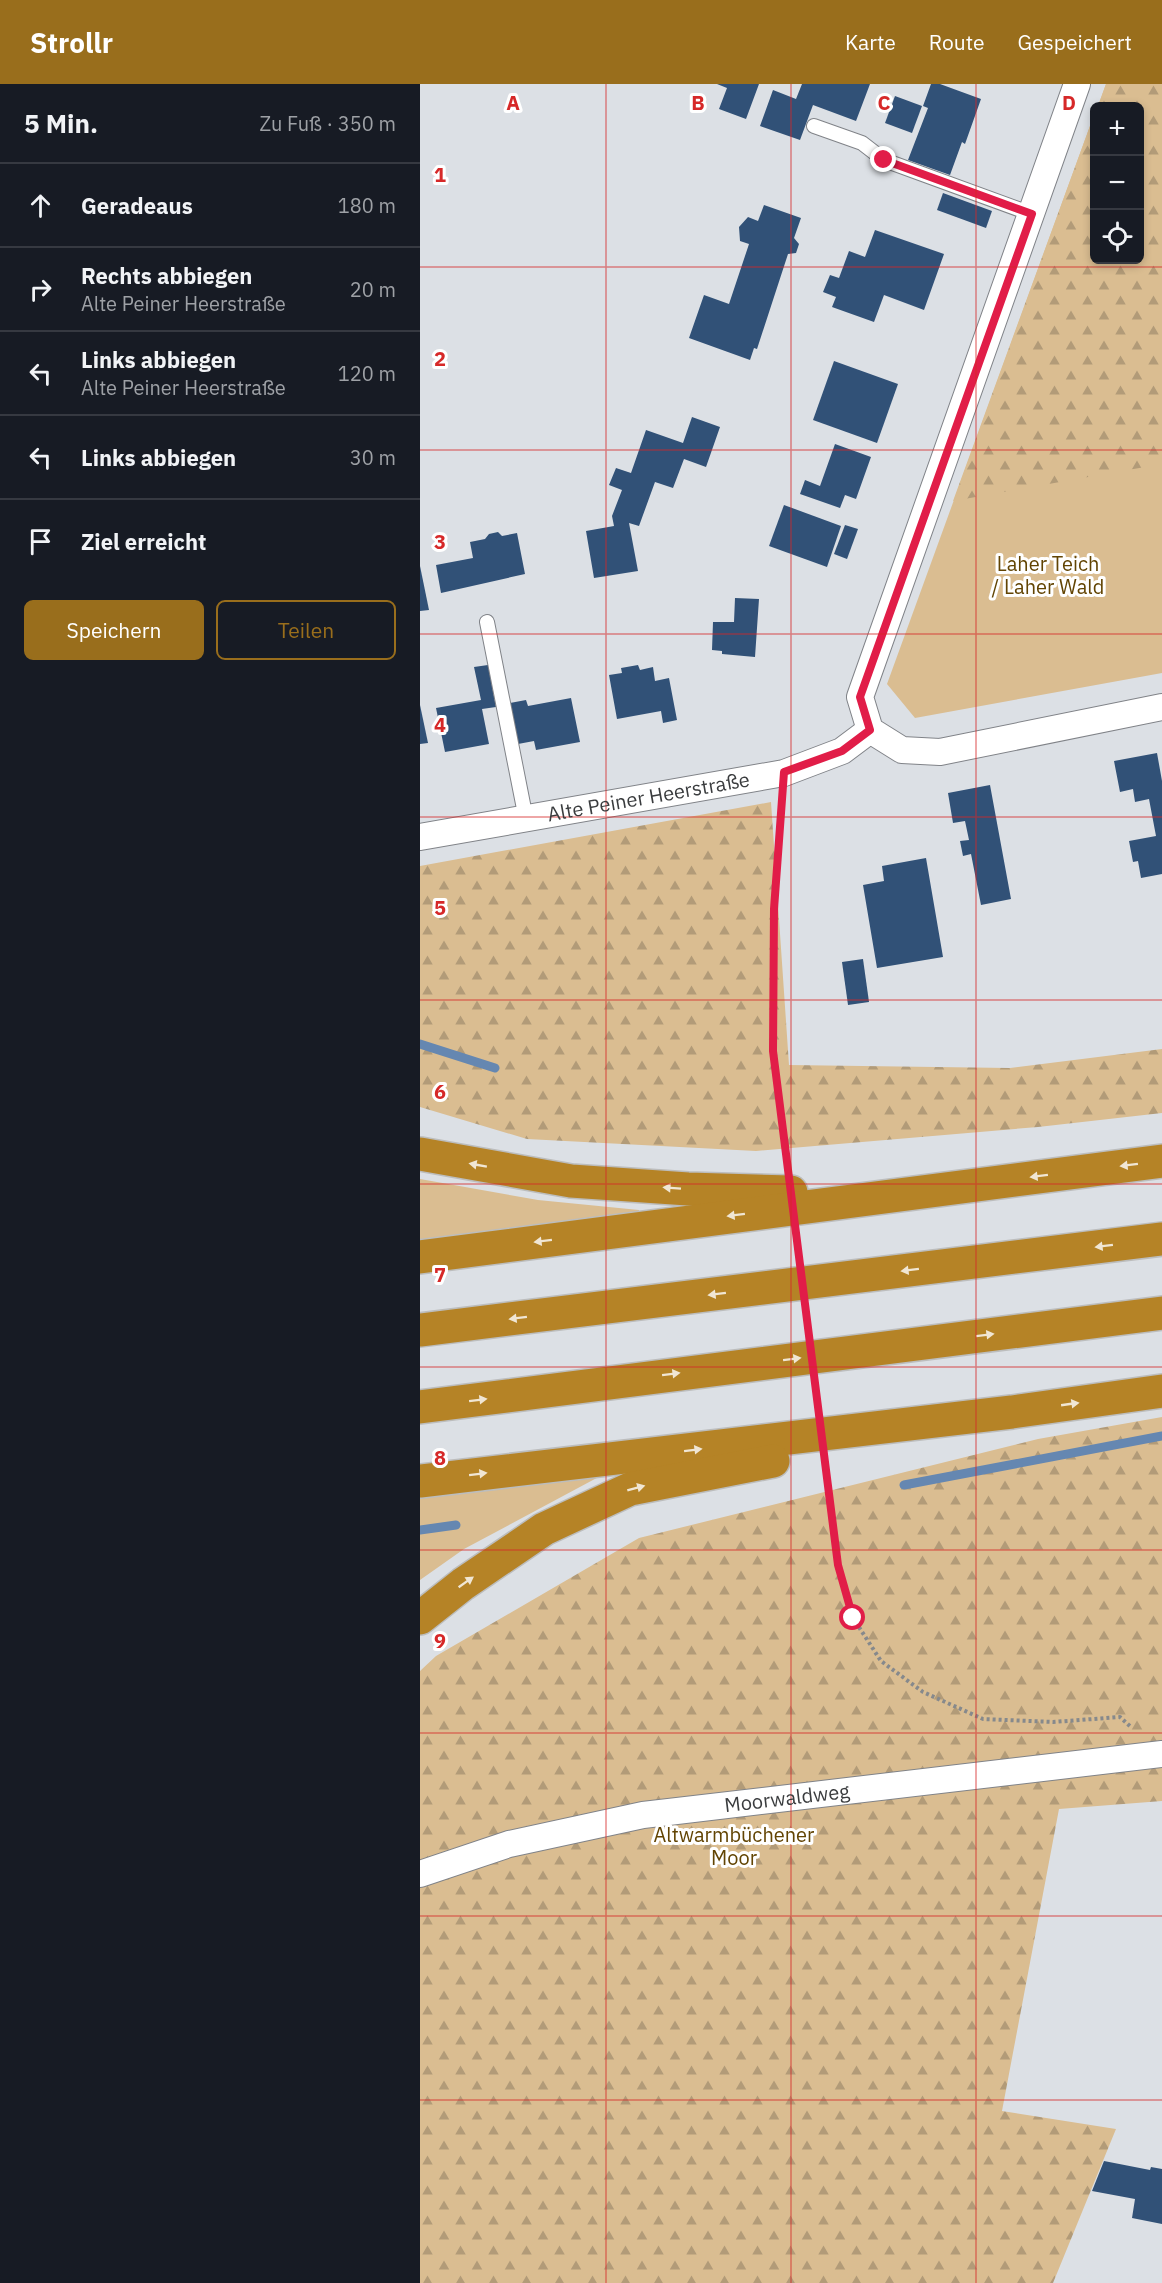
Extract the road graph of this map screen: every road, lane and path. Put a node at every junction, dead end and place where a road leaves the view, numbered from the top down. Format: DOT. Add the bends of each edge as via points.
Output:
graph roads {
  1 [pos="1077,84"];
  2 [pos="814,126"];
  3 [pos="1032,214"];
  4 [pos="487,622"];
  5 [pos="1162,707"];
  6 [pos="870,730"];
  7 [pos="784,772"];
  8 [pos="526,819"];
  9 [pos="420,837"];
  10 [pos="420,1154"];
  11 [pos="1162,1161"];
  12 [pos="898,1194"];
  13 [pos="1162,1239"];
  14 [pos="420,1257"];
  15 [pos="1162,1313"];
  16 [pos="420,1330"];
  17 [pos="1162,1391"];
  18 [pos="420,1407"];
  19 [pos="1012,1412"];
  20 [pos="420,1481"];
  21 [pos="420,1617"];
  22 [pos="1137,1732"];
  23 [pos="1162,1754"];
  24 [pos="420,1874"];
  1 -- 3 [label="street"];
  2 -- 3 [label="lane" via="862,143 884,160"];
  3 -- 6 [label="street" via="860,697"];
  4 -- 8 [label="lane"];
  5 -- 6 [label="street" via="940,752 902,750"];
  6 -- 7 [label="street, Alte Peiner Heerstraße" via="842,751"];
  7 -- 8 [label="street, Alte Peiner Heerstraße"];
  7 -- 22 [label="path, bridge" via="774,921 773,1051 838,1565 853,1618 881,1661 923,1692 983,1719 1053,1722 1120,1717"];
  8 -- 9 [label="street, Alte Peiner Heerstraße"];
  12 -- 10 [label="highway, one-way" via="688,1189 571,1180"];
  11 -- 12 [label="highway, one-way"];
  12 -- 14 [label="highway, one-way"];
  13 -- 16 [label="highway, one-way"];
  18 -- 15 [label="highway, one-way"];
  19 -- 17 [label="highway, one-way"];
  20 -- 19 [label="highway, one-way"];
  21 -- 19 [label="highway, one-way" via="544,1529 630,1489 736,1468 920,1440"];
  23 -- 24 [label="street, Moorwaldweg" via="643,1815 509,1844"];
}
